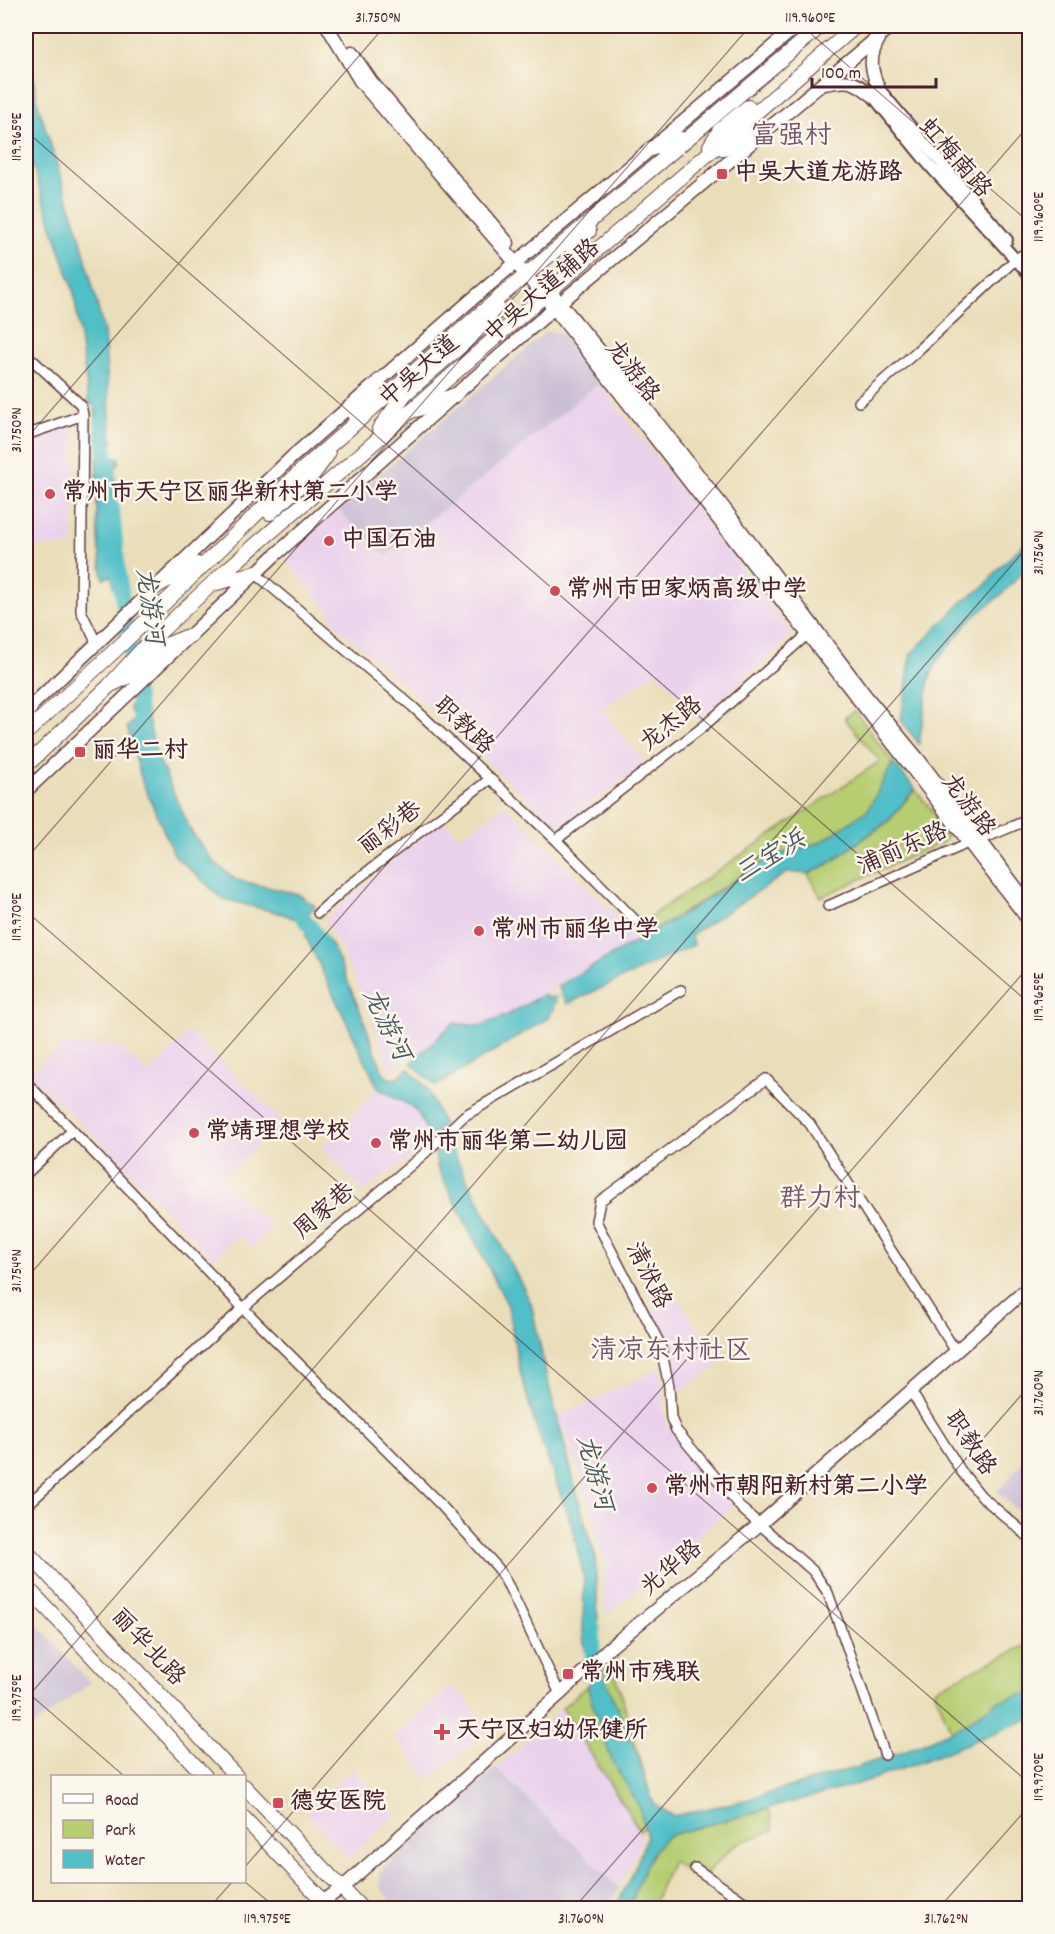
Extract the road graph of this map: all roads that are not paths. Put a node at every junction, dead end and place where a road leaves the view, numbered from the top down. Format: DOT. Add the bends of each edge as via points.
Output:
graph roads {
  1 [pos="331,26"];
  2 [pos="797,26"];
  3 [pos="822,26"];
  4 [pos="852,26"];
  5 [pos="887,29"];
  6 [pos="788,30"];
  7 [pos="799,45"];
  8 [pos="821,85"];
  9 [pos="876,92"];
  10 [pos="702,126"];
  11 [pos="770,126"];
  12 [pos="690,136"];
  13 [pos="650,149"];
  14 [pos="702,158"];
  15 [pos="684,174"];
  16 [pos="598,248"];
  17 [pos="1022,255"];
  18 [pos="518,261"];
  19 [pos="1029,265"];
  20 [pos="528,273"];
  21 [pos="1029,276"];
  22 [pos="546,293"];
  23 [pos="557,305"];
  24 [pos="481,313"];
  25 [pos="26,354"];
  26 [pos="379,381"];
  27 [pos="455,395"];
  28 [pos="859,402"];
  29 [pos="406,414"];
  30 [pos="83,415"];
  31 [pos="345,432"];
  32 [pos="26,435"];
  33 [pos="363,450"];
  34 [pos="250,549"];
  35 [pos="212,556"];
  36 [pos="255,573"];
  37 [pos="190,577"];
  38 [pos="211,584"];
  39 [pos="153,588"];
  40 [pos="808,634"];
  41 [pos="191,635"];
  42 [pos="96,642"];
  43 [pos="148,659"];
  44 [pos="131,676"];
  45 [pos="27,711"];
  46 [pos="39,719"];
  47 [pos="26,733"];
  48 [pos="26,741"];
  49 [pos="899,743"];
  50 [pos="48,744"];
  51 [pos="26,766"];
  52 [pos="26,777"];
  53 [pos="490,779"];
  54 [pos="26,791"];
  55 [pos="1029,819"];
  56 [pos="555,840"];
  57 [pos="974,841"];
  58 [pos="828,906"];
  59 [pos="1029,906"];
  60 [pos="318,913"];
  61 [pos="634,921"];
  62 [pos="1029,922"];
  63 [pos="681,990"];
  64 [pos="26,1082"];
  65 [pos="72,1131"];
  66 [pos="26,1174"];
  67 [pos="1029,1286"];
  68 [pos="243,1308"];
  69 [pos="955,1350"];
  70 [pos="910,1390"];
  71 [pos="26,1506"];
  72 [pos="760,1524"];
  73 [pos="1029,1538"];
  74 [pos="26,1551"];
  75 [pos="26,1586"];
  76 [pos="560,1695"];
  77 [pos="885,1755"];
  78 [pos="204,1775"];
  79 [pos="235,1775"];
  80 [pos="246,1788"];
  81 [pos="246,1820"];
  82 [pos="695,1868"];
  83 [pos="343,1887"];
  84 [pos="325,1907"];
  85 [pos="361,1908"];
  86 [pos="753,1908"];
  1 -- 18 [label="main road, 龙游路"];
  2 -- 6 [label="main road, 中吴大道辅路"];
  3 -- 7 [label="main road, 中吴大道"];
  4 -- 14 [label="main road, 中吴大道"];
  5 -- 8 [label="main road, 中吴大道辅路"];
  5 -- 9 [label="main road" via="874,46 870,62"];
  6 -- 13 [label="main road, 中吴大道辅路"];
  7 -- 10 [label="main road, 中吴大道"];
  7 -- 14 [label="main road" via="809,44 811,55 719,131"];
  8 -- 9 [label="main road" via="844,80"];
  8 -- 11 [label="main road, 中吴大道辅路"];
  9 -- 17 [label="street, 虹梅南路" via="930,166"];
  10 -- 12 [label="main road, 中吴大道"];
  10 -- 16 [label="main road" via="667,166 579,239 573,251 577,255"];
  11 -- 15 [label="main road" via="733,142"];
  11 -- 23 [label="main road, 中吴大道辅路"];
  12 -- 13 [label="main road"];
  12 -- 20 [label="main road, 中吴大道"];
  13 -- 18 [label="main road, 中吴大道辅路"];
  14 -- 15 [label="main road, 中吴大道"];
  15 -- 16 [label="main road, 中吴大道"];
  16 -- 22 [label="main road, 中吴大道"];
  17 -- 19 [label="street, 虹梅南路"];
  17 -- 21 [label="street, 虹梅南路"];
  17 -- 28 [label="street"];
  18 -- 20 [label="main road, 龙游路"];
  18 -- 26 [label="main road, 中吴大道辅路"];
  20 -- 22 [label="main road, 龙游路"];
  20 -- 24 [label="main road, 中吴大道"];
  22 -- 23 [label="main road, 龙游路"];
  22 -- 29 [label="main road, 中吴大道"];
  23 -- 27 [label="main road, 中吴大道辅路"];
  23 -- 40 [label="main road, 龙游路"];
  23 -- 49 [label="main road, 龙游路" via="724,508"];
  24 -- 31 [label="main road, 中吴大道"];
  24 -- 33 [label="main road" via="496,306 499,310 405,394"];
  25 -- 30 [label="street" via="81,405"];
  26 -- 31 [label="main road"];
  26 -- 39 [label="main road, 中吴大道辅路"];
  27 -- 29 [label="main road"];
  27 -- 36 [label="main road, 中吴大道辅路"];
  29 -- 33 [label="main road, 中吴大道"];
  30 -- 32 [label="street"];
  30 -- 42 [label="street" via="81,611"];
  31 -- 34 [label="main road" via="315,472 244,537 237,550 239,553"];
  31 -- 35 [label="main road, 中吴大道"];
  33 -- 34 [label="main road, 中吴大道"];
  34 -- 38 [label="main road, 中吴大道"];
  35 -- 37 [label="main road, 中吴大道"];
  35 -- 39 [label="main road"];
  36 -- 38 [label="main road"];
  36 -- 41 [label="main road, 中吴大道辅路"];
  36 -- 53 [label="street, 职教路" via="413,707"];
  37 -- 43 [label="main road" via="204,576 170,614"];
  37 -- 46 [label="main road, 中吴大道"];
  38 -- 43 [label="main road, 中吴大道"];
  39 -- 42 [label="main road, 中吴大道辅路"];
  40 -- 49 [label="main road, 龙游路"];
  40 -- 56 [label="street, 龙杰路" via="704,726"];
  41 -- 43 [label="main road" via="161,647"];
  42 -- 45 [label="main road"];
  43 -- 44 [label="main road"];
  44 -- 50 [label="main road" via="108,687"];
  44 -- 54 [label="main road"];
  46 -- 47 [label="main road, 中吴大道"];
  46 -- 48 [label="main road"];
  49 -- 57 [label="main road, 龙游路"];
  50 -- 51 [label="main road"];
  50 -- 52 [label="main road"];
  53 -- 56 [label="street, 职教路"];
  53 -- 60 [label="street, 丽彩巷"];
  55 -- 57 [label="street, 浦前东路"];
  56 -- 61 [label="street, 职教路"];
  57 -- 58 [label="street, 浦前东路"];
  57 -- 59 [label="main road, 龙游路"];
  57 -- 62 [label="main road, 龙游路"];
  63 -- 68 [label="street, 周家巷" via="464,1116"];
  64 -- 65 [label="street"];
  65 -- 66 [label="street"];
  65 -- 68 [label="street"];
  67 -- 69 [label="main road, 光华路"];
  68 -- 71 [label="street, 周家巷"];
  68 -- 76 [label="street" via="439,1503 498,1568"];
  69 -- 70 [label="main road, 光华路"];
  69 -- 72 [label="street, 清洑路" via="810,1124 766,1079 600,1201 596,1221 660,1344 676,1430 742,1509"];
  70 -- 72 [label="main road, 光华路"];
  70 -- 73 [label="street, 职教路" via="981,1496"];
  72 -- 76 [label="main road, 光华路" via="608,1649"];
  72 -- 77 [label="street, 清洑路" via="813,1571 828,1593"];
  74 -- 79 [label="main road, 丽华北路"];
  75 -- 78 [label="main road, 丽华北路"];
  76 -- 83 [label="main road, 光华路"];
  80 -- 83 [label="main road"];
  81 -- 84 [label="main road"];
  82 -- 86 [label="street"];
  83 -- 84 [label="main road, 光华路"];
  83 -- 85 [label="main road"];
}
